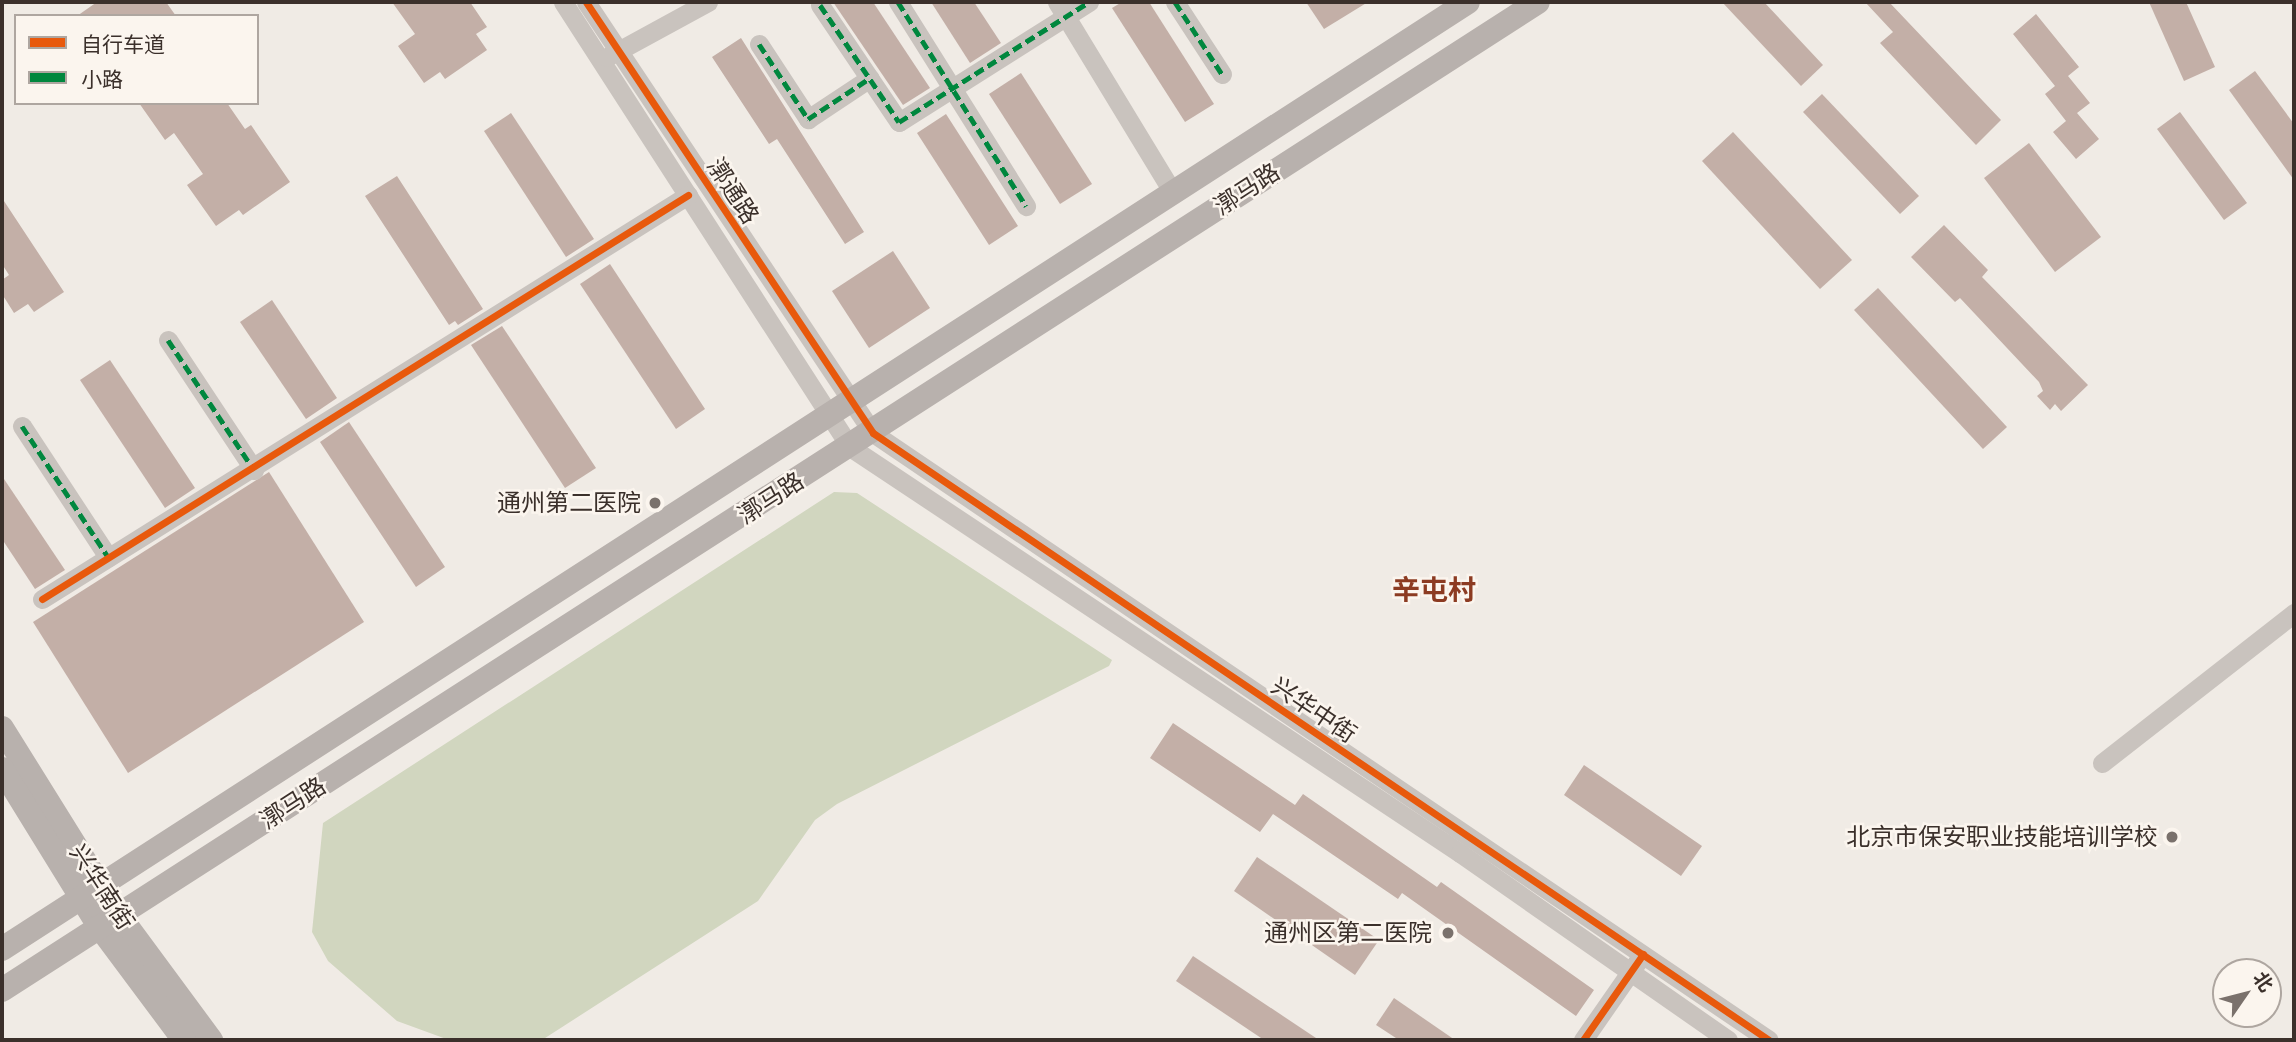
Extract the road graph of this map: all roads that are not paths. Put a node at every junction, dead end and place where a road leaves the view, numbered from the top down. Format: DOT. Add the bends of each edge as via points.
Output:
graph roads {
  1 [pos="563,2"];
  2 [pos="586,2"];
  3 [pos="708,2"];
  4 [pos="898,2"];
  5 [pos="1089,2"];
  6 [pos="1175,2"];
  7 [pos="1468,2"];
  8 [pos="1538,2"];
  9 [pos="820,5"];
  10 [pos="1062,9"];
  11 [pos="759,44"];
  12 [pos="610,56"];
  13 [pos="1222,74"];
  14 [pos="870,78"];
  15 [pos="953,86"];
  16 [pos="1172,191"];
  17 [pos="688,195"];
  18 [pos="1026,206"];
  19 [pos="168,340"];
  20 [pos="848,400"];
  21 [pos="826,413"];
  22 [pos="22,426"];
  23 [pos="873,433"];
  24 [pos="850,447"];
  25 [pos="254,470"];
  26 [pos="108,557"];
  27 [pos="42,599"];
  28 [pos="2294,613"];
  29 [pos="2,728"];
  30 [pos="2102,763"];
  31 [pos="2,769"];
  32 [pos="90,891"];
  33 [pos="108,920"];
  34 [pos="2,949"];
  35 [pos="1643,954"];
  36 [pos="1631,972"];
  37 [pos="2,990"];
  38 [pos="184,1040"];
  39 [pos="211,1040"];
  40 [pos="1583,1040"];
  41 [pos="1728,1040"];
  42 [pos="1769,1040"];
  1 -- 12 [label="street, 漷通路"];
  2 -- 12 [label="street, 漷通路"];
  3 -- 12 [label="street"];
  4 -- 15 [label="street"];
  5 -- 10 [label="street"];
  6 -- 13 [label="street"];
  7 -- 16 [label="main road, 漷马路"];
  8 -- 23 [label="main road, 漷马路"];
  9 -- 14 [label="street"];
  10 -- 15 [label="street"];
  10 -- 16 [label="street"];
  11 -- 14 [label="street" via="808,119"];
  12 -- 17 [label="street, 漷通路"];
  12 -- 20 [label="street, 漷通路"];
  14 -- 15 [label="street" via="899,122"];
  15 -- 18 [label="street"];
  16 -- 20 [label="main road, 漷马路"];
  17 -- 21 [label="street, 漷通路"];
  17 -- 25 [label="street"];
  19 -- 25 [label="street"];
  20 -- 21 [label="main road, 漷马路"];
  20 -- 23 [label="street, 兴华中街"];
  21 -- 24 [label="street, 兴华中街"];
  21 -- 32 [label="main road, 漷马路"];
  22 -- 26 [label="street"];
  23 -- 24 [label="main road, 漷马路"];
  23 -- 35 [label="street, 兴华中街"];
  24 -- 33 [label="main road, 漷马路"];
  24 -- 36 [label="street, 兴华中街"];
  25 -- 26 [label="street"];
  26 -- 27 [label="street"];
  28 -- 30 [label="street"];
  29 -- 32 [label="main road, 兴华南街"];
  31 -- 32 [label="main road, 兴华南街"];
  32 -- 33 [label="main road, 兴华南街"];
  32 -- 34 [label="main road, 漷马路"];
  33 -- 37 [label="main road, 漷马路"];
  33 -- 38 [label="main road, 兴华南街"];
  33 -- 39 [label="main road, 兴华南街"];
  35 -- 36 [label="street"];
  35 -- 42 [label="street, 兴华中街"];
  36 -- 40 [label="street"];
  36 -- 41 [label="street, 兴华中街"];
}
